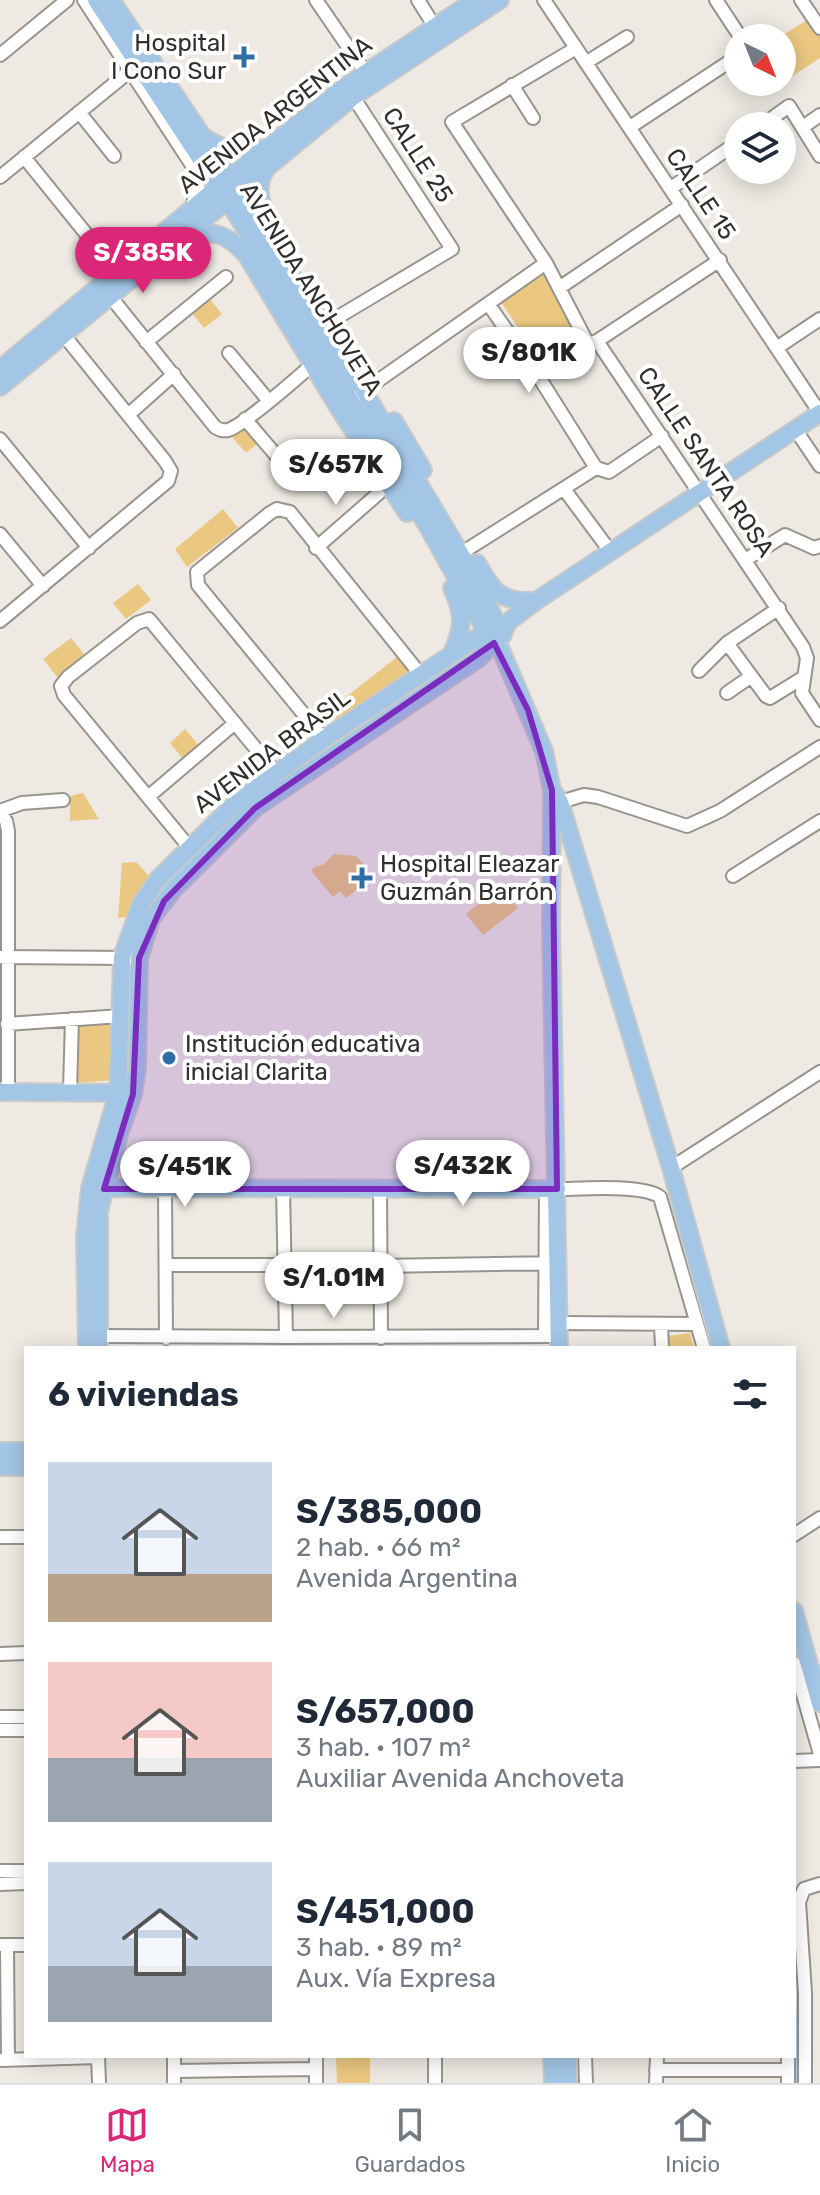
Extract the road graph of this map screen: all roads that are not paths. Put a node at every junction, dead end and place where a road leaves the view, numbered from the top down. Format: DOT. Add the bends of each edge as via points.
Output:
graph roads {
  1 [pos="67,0"];
  2 [pos="84,0"];
  3 [pos="96,0"];
  4 [pos="111,0"];
  5 [pos="316,0"];
  6 [pos="418,0"];
  7 [pos="475,0"];
  8 [pos="500,0"];
  9 [pos="544,0"];
  10 [pos="716,0"];
  11 [pos="801,0"];
  12 [pos="732,24"];
  13 [pos="435,27"];
  14 [pos="820,28"];
  15 [pos="627,37"];
  16 [pos="576,48"];
  17 [pos="0,55"];
  18 [pos="587,62"];
  19 [pos="724,65"];
  20 [pos="131,70"];
  21 [pos="366,73"];
  22 [pos="512,85"];
  23 [pos="350,92"];
  24 [pos="79,112"];
  25 [pos="820,115"];
  26 [pos="796,116"];
  27 [pos="533,118"];
  28 [pos="630,127"];
  29 [pos="803,127"];
  30 [pos="204,136"];
  31 [pos="267,149"];
  32 [pos="724,152"];
  33 [pos="114,156"];
  34 [pos="820,156"];
  35 [pos="24,157"];
  36 [pos="267,167"];
  37 [pos="0,177"];
  38 [pos="228,188"];
  39 [pos="671,188"];
  40 [pos="682,205"];
  41 [pos="191,210"];
  42 [pos="188,232"];
  43 [pos="720,260"];
  44 [pos="546,263"];
  45 [pos="117,272"];
  46 [pos="226,277"];
  47 [pos="559,288"];
  48 [pos="110,296"];
  49 [pos="489,305"];
  50 [pos="820,319"];
  51 [pos="328,324"];
  52 [pos="63,334"];
  53 [pos="146,342"];
  54 [pos="593,342"];
  55 [pos="778,347"];
  56 [pos="229,353"];
  57 [pos="312,365"];
  58 [pos="11,366"];
  59 [pos="174,374"];
  60 [pos="537,374"];
  61 [pos="0,387"];
  62 [pos="356,396"];
  63 [pos="268,400"];
  64 [pos="820,413"];
  65 [pos="128,415"];
  66 [pos="245,419"];
  67 [pos="795,429"];
  68 [pos="662,436"];
  69 [pos="0,439"];
  70 [pos="281,461"];
  71 [pos="820,466"];
  72 [pos="596,468"];
  73 [pos="564,489"];
  74 [pos="699,492"];
  75 [pos="379,493"];
  76 [pos="0,534"];
  77 [pos="820,546"];
  78 [pos="89,548"];
  79 [pos="316,548"];
  80 [pos="610,551"];
  81 [pos="465,552"];
  82 [pos="745,560"];
  83 [pos="43,586"];
  84 [pos="536,601"];
  85 [pos="779,608"];
  86 [pos="0,621"];
  87 [pos="499,634"];
  88 [pos="727,643"];
  89 [pos="452,653"];
  90 [pos="699,671"];
  91 [pos="420,674"];
  92 [pos="750,677"];
  93 [pos="804,677"];
  94 [pos="727,693"];
  95 [pos="820,720"];
  96 [pos="235,723"];
  97 [pos="324,739"];
  98 [pos="820,747"];
  99 [pos="276,773"];
  100 [pos="556,796"];
  101 [pos="148,797"];
  102 [pos="63,800"];
  103 [pos="0,811"];
  104 [pos="820,821"];
  105 [pos="189,847"];
  106 [pos="733,876"];
  107 [pos="159,878"];
  108 [pos="174,889"];
  109 [pos="3,957"];
  110 [pos="122,957"];
  111 [pos="139,958"];
  112 [pos="121,1016"];
  113 [pos="72,1019"];
  114 [pos="7,1024"];
  115 [pos="820,1072"];
  116 [pos="70,1091"];
  117 [pos="4,1092"];
  118 [pos="126,1093"];
  119 [pos="671,1168"];
  120 [pos="97,1188"];
  121 [pos="380,1188"];
  122 [pos="283,1189"];
  123 [pos="552,1189"];
  124 [pos="165,1190"];
  125 [pos="551,1262"];
  126 [pos="166,1265"];
  127 [pos="285,1265"];
  128 [pos="380,1266"];
  129 [pos="661,1324"];
  130 [pos="697,1324"];
  131 [pos="556,1336"];
  132 [pos="286,1337"];
  133 [pos="166,1338"];
  134 [pos="381,1338"];
  135 [pos="244,1343"];
  136 [pos="95,1344"];
  137 [pos="662,1346"];
  138 [pos="703,1346"];
  139 [pos="720,1346"];
  140 [pos="0,1451"];
  141 [pos="24,1451"];
  142 [pos="0,1467"];
  143 [pos="24,1467"];
  144 [pos="820,1518"];
  145 [pos="796,1534"];
  146 [pos="0,1537"];
  147 [pos="24,1537"];
  148 [pos="796,1618"];
  149 [pos="24,1653"];
  150 [pos="0,1654"];
  151 [pos="796,1670"];
  152 [pos="820,1703"];
  153 [pos="0,1717"];
  154 [pos="24,1717"];
  155 [pos="0,1730"];
  156 [pos="24,1730"];
  157 [pos="820,1754"];
  158 [pos="820,1760"];
  159 [pos="796,1761"];
  160 [pos="0,1871"];
  161 [pos="24,1871"];
  162 [pos="24,1883"];
  163 [pos="0,1884"];
  164 [pos="820,1884"];
  165 [pos="3,1945"];
  166 [pos="24,1945"];
  167 [pos="51,2058"];
  168 [pos="98,2058"];
  169 [pos="435,2058"];
  170 [pos="568,2058"];
  171 [pos="585,2058"];
  172 [pos="4,2060"];
  173 [pos="316,2062"];
  174 [pos="725,2063"];
  175 [pos="820,2072"];
  176 [pos="788,2076"];
  177 [pos="174,2077"];
  178 [pos="656,2077"];
  179 [pos="805,2077"];
  180 [pos="99,2083"];
  181 [pos="316,2083"];
  182 [pos="435,2083"];
  183 [pos="568,2083"];
  184 [pos="586,2083"];
  1 -- 17 [label="street"];
  2 -- 20 [label="street"];
  3 -- 38 [label="main road, AVENIDA ANCHOVETA"];
  4 -- 30 [label="main road, AVENIDA ANCHOVETA"];
  5 -- 21 [label="street"];
  6 -- 13 [label="street"];
  7 -- 13 [label="main road, AVENIDA ARGENTINA"];
  8 -- 23 [label="main road, AVENIDA ARGENTINA"];
  9 -- 16 [label="street, CALLE 15"];
  10 -- 12 [label="street"];
  11 -- 14 [label="street"];
  13 -- 21 [label="main road, AVENIDA ARGENTINA"];
  15 -- 18 [label="street"];
  16 -- 18 [label="street, CALLE 15"];
  16 -- 22 [label="street"];
  18 -- 28 [label="street, CALLE 15"];
  19 -- 28 [label="street"];
  20 -- 24 [label="street"];
  20 -- 41 [label="street" via="197,173"];
  21 -- 23 [label="main road, AVENIDA ARGENTINA"];
  22 -- 27 [label="street"];
  22 -- 44 [label="street, CALLE SANTA ROSA" via="452,122"];
  23 -- 31 [label="main road, AVENIDA ARGENTINA"];
  23 -- 36 [label="main road, AVENIDA ARGENTINA"];
  23 -- 51 [label="street, CALLE 25" via="452,249"];
  24 -- 33 [label="street"];
  24 -- 35 [label="street"];
  25 -- 29 [label="street"];
  26 -- 29 [label="street"];
  28 -- 39 [label="street, CALLE 15"];
  29 -- 34 [label="street"];
  30 -- 31 [label="main road" via="232,150"];
  30 -- 38 [label="main road, AVENIDA ANCHOVETA"];
  31 -- 38 [label="main road, AVENIDA ARGENTINA"];
  32 -- 39 [label="street"];
  35 -- 37 [label="street"];
  35 -- 45 [label="street"];
  36 -- 38 [label="main road, AVENIDA ARGENTINA"];
  36 -- 51 [label="main road" via="258,193"];
  38 -- 41 [label="main road, AVENIDA ARGENTINA"];
  38 -- 42 [label="main road, AVENIDA ARGENTINA"];
  38 -- 51 [label="main road, AVENIDA ANCHOVETA"];
  38 -- 62 [label="main road, AVENIDA ANCHOVETA"];
  39 -- 40 [label="street, CALLE 15"];
  40 -- 43 [label="street, CALLE 15"];
  40 -- 47 [label="street"];
  41 -- 45 [label="main road, AVENIDA ARGENTINA"];
  42 -- 48 [label="main road, AVENIDA ARGENTINA"];
  42 -- 57 [label="main road" via="216,233 236,244"];
  43 -- 54 [label="street"];
  43 -- 55 [label="street, CALLE 15"];
  44 -- 47 [label="street, CALLE SANTA ROSA"];
  44 -- 49 [label="street"];
  45 -- 58 [label="main road, AVENIDA ARGENTINA"];
  46 -- 53 [label="street"];
  47 -- 54 [label="street, CALLE SANTA ROSA"];
  48 -- 52 [label="main road, AVENIDA ARGENTINA"];
  48 -- 53 [label="street"];
  49 -- 60 [label="street"];
  49 -- 62 [label="street"];
  50 -- 55 [label="street"];
  51 -- 62 [label="main road"];
  52 -- 58 [label="main road, AVENIDA ARGENTINA"];
  52 -- 65 [label="street"];
  53 -- 59 [label="street"];
  54 -- 60 [label="street"];
  54 -- 68 [label="street, CALLE SANTA ROSA"];
  55 -- 64 [label="street, CALLE 15"];
  56 -- 63 [label="street"];
  57 -- 62 [label="main road"];
  57 -- 63 [label="street"];
  58 -- 61 [label="main road, AVENIDA ARGENTINA"];
  59 -- 65 [label="street"];
  59 -- 66 [label="street" via="215,427 229,430"];
  60 -- 72 [label="street"];
  62 -- 81 [label="main road"];
  62 -- 87 [label="main road, AVENIDA ANCHOVETA" via="428,527"];
  62 -- 89 [label="main road" via="460,606 463,621"];
  63 -- 66 [label="street"];
  64 -- 67 [label="main road, AVENIDA BRASIL"];
  65 -- 78 [label="street" via="171,471 168,481"];
  66 -- 70 [label="street"];
  67 -- 71 [label="street"];
  67 -- 74 [label="main road, AVENIDA BRASIL"];
  68 -- 72 [label="street" via="609,472"];
  68 -- 74 [label="street, CALLE SANTA ROSA"];
  69 -- 78 [label="street"];
  72 -- 73 [label="street"];
  73 -- 80 [label="street"];
  73 -- 81 [label="street"];
  74 -- 80 [label="main road, AVENIDA BRASIL"];
  74 -- 82 [label="street, CALLE SANTA ROSA"];
  75 -- 79 [label="street"];
  76 -- 83 [label="street"];
  77 -- 82 [label="street" via="785,535"];
  78 -- 83 [label="street"];
  79 -- 91 [label="street"];
  79 -- 97 [label="street" via="290,512 277,509 197,572 198,585"];
  80 -- 84 [label="main road, AVENIDA BRASIL"];
  81 -- 84 [label="main road" via="498,595"];
  81 -- 87 [label="main road, AVENIDA ANCHOVETA"];
  82 -- 85 [label="street, CALLE SANTA ROSA"];
  83 -- 86 [label="street"];
  84 -- 87 [label="main road, AVENIDA BRASIL"];
  85 -- 88 [label="street"];
  85 -- 93 [label="street, CALLE SANTA ROSA" via="807,658"];
  87 -- 89 [label="main road, AVENIDA BRASIL"];
  87 -- 100 [label="main road, AVENIDA ANCHOVETA"];
  87 -- 108 [label="main road, AVENIDA BRASIL" via="459,673 255,808"];
  88 -- 90 [label="street"];
  88 -- 92 [label="street"];
  89 -- 91 [label="main road, AVENIDA BRASIL"];
  91 -- 97 [label="main road, AVENIDA BRASIL"];
  92 -- 93 [label="street" via="770,698"];
  92 -- 94 [label="street"];
  93 -- 95 [label="street, CALLE SANTA ROSA" via="802,693"];
  96 -- 99 [label="street"];
  96 -- 101 [label="street"];
  96 -- 101 [label="street" via="149,619 68,677 61,691"];
  97 -- 99 [label="main road, AVENIDA BRASIL"];
  98 -- 100 [label="street" via="687,826 598,797"];
  99 -- 105 [label="main road, AVENIDA BRASIL"];
  100 -- 119 [label="main road"];
  100 -- 123 [label="main road, AVENIDA ANCHOVETA"];
  101 -- 105 [label="street"];
  102 -- 103 [label="street" via="22,803"];
  103 -- 109 [label="street" via="8,831"];
  104 -- 106 [label="street"];
  105 -- 107 [label="main road, AVENIDA BRASIL"];
  107 -- 108 [label="main road"];
  107 -- 110 [label="main road, AVENIDA BRASIL" via="141,904"];
  108 -- 111 [label="main road, AVENIDA BRASIL" via="151,919"];
  109 -- 110 [label="street"];
  109 -- 114 [label="street"];
  110 -- 111 [label="street"];
  110 -- 112 [label="main road, AVENIDA BRASIL"];
  111 -- 118 [label="main road, AVENIDA BRASIL" via="137,1068"];
  112 -- 113 [label="street"];
  112 -- 118 [label="main road, AVENIDA BRASIL"];
  113 -- 114 [label="street"];
  113 -- 116 [label="street"];
  114 -- 117 [label="street"];
  115 -- 119 [label="street"];
  116 -- 117 [label="main road"];
  116 -- 118 [label="main road"];
  118 -- 120 [label="main road, AVENIDA BRASIL"];
  119 -- 139 [label="main road"];
  120 -- 124 [label="main road"];
  120 -- 136 [label="main road, AVENIDA BRASIL"];
  121 -- 122 [label="main road"];
  121 -- 123 [label="main road"];
  121 -- 128 [label="street"];
  122 -- 124 [label="main road"];
  122 -- 127 [label="street"];
  123 -- 125 [label="main road, AVENIDA ANCHOVETA"];
  123 -- 130 [label="street" via="649,1191 660,1197"];
  124 -- 126 [label="street"];
  125 -- 128 [label="street"];
  125 -- 131 [label="main road, AVENIDA ANCHOVETA"];
  126 -- 127 [label="street"];
  126 -- 133 [label="street"];
  127 -- 132 [label="street"];
  128 -- 134 [label="street"];
  129 -- 130 [label="street"];
  129 -- 131 [label="street"];
  129 -- 137 [label="street"];
  130 -- 138 [label="street"];
  131 -- 134 [label="street"];
  132 -- 134 [label="street"];
  132 -- 135 [label="street"];
  133 -- 135 [label="street"];
  133 -- 136 [label="street"];
  140 -- 141 [label="main road"];
  142 -- 143 [label="main road"];
  144 -- 145 [label="street"];
  146 -- 147 [label="street"];
  148 -- 152 [label="main road"];
  149 -- 150 [label="street"];
  151 -- 157 [label="street"];
  153 -- 154 [label="street"];
  155 -- 156 [label="street"];
  158 -- 159 [label="street"];
  160 -- 161 [label="street"];
  162 -- 163 [label="street"];
  164 -- 179 [label="street" via="804,1889 799,1902"];
  165 -- 166 [label="street"];
  165 -- 172 [label="street"];
  167 -- 172 [label="street"];
  168 -- 180 [label="street"];
  169 -- 182 [label="street"];
  170 -- 183 [label="main road"];
  171 -- 184 [label="street"];
  173 -- 177 [label="street"];
  173 -- 181 [label="street"];
  174 -- 176 [label="street"];
  174 -- 178 [label="street"];
  175 -- 179 [label="street"];
}
